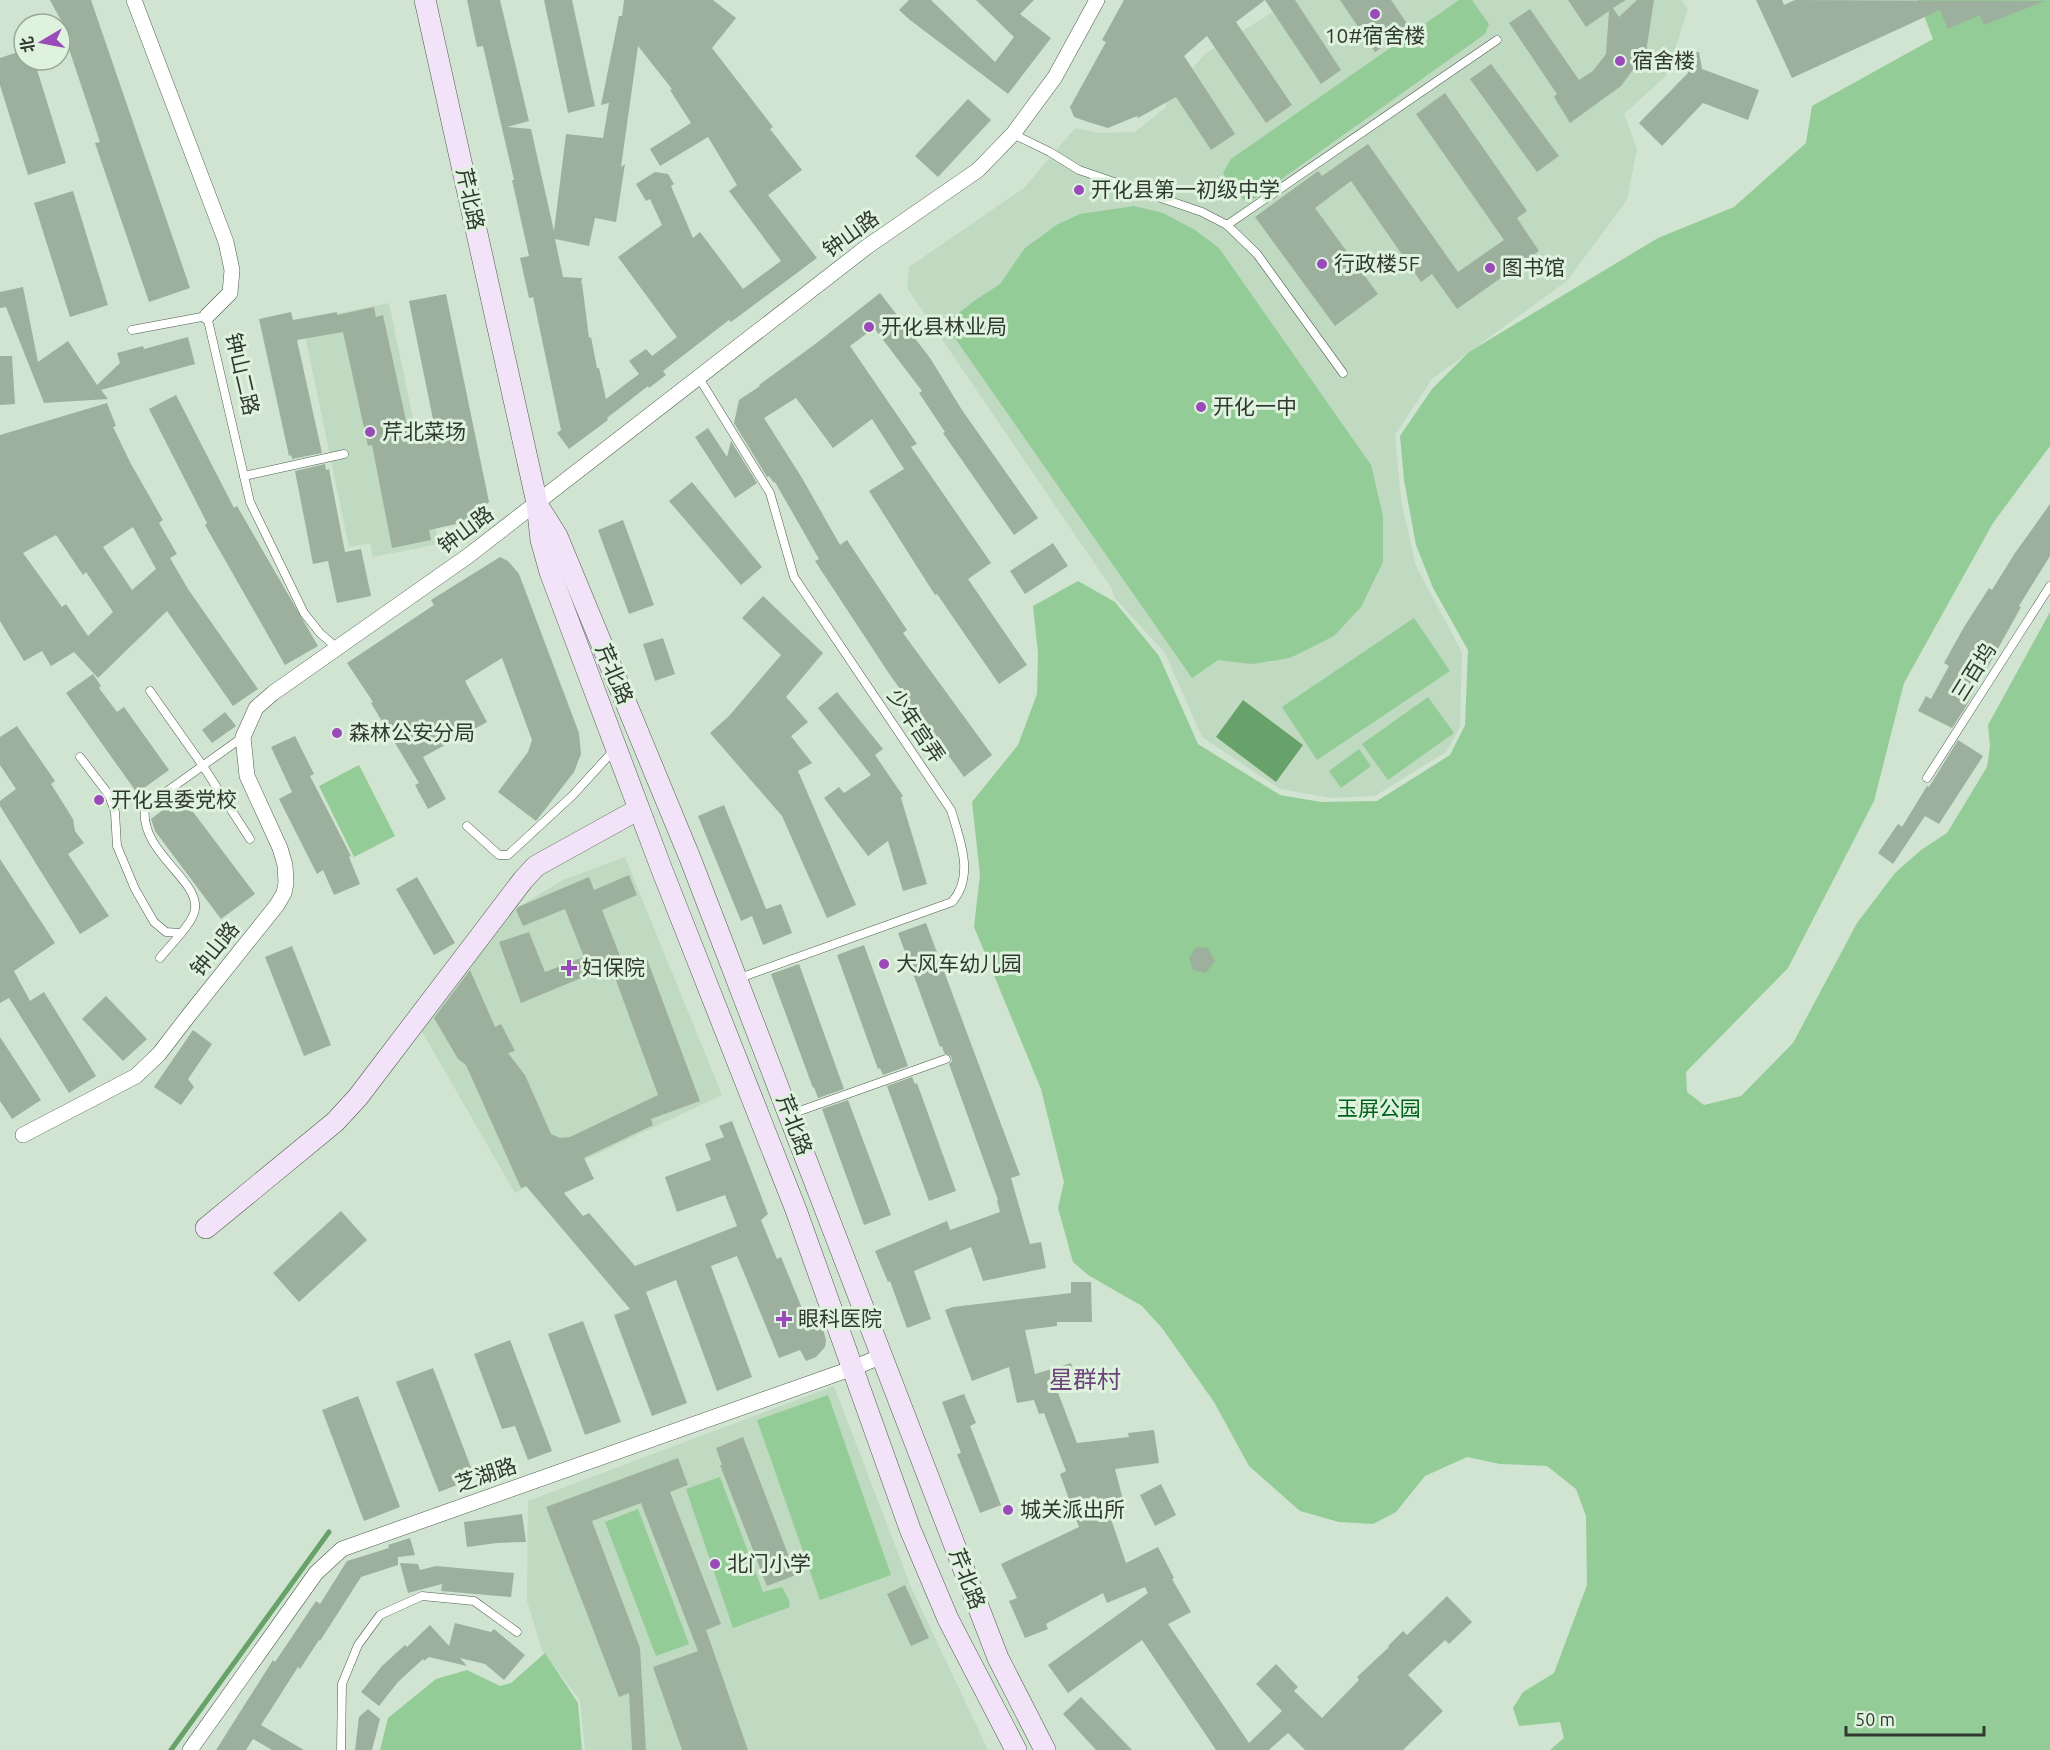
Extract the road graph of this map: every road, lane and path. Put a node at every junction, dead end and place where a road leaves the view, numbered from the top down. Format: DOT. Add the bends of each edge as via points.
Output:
graph roads {
  1 [pos="134,0"];
  2 [pos="425,0"];
  3 [pos="1097,0"];
  4 [pos="1497,40"];
  5 [pos="1013,134"];
  6 [pos="1227,225"];
  7 [pos="207,316"];
  8 [pos="132,330"];
  9 [pos="1343,373"];
  10 [pos="699,378"];
  11 [pos="344,454"];
  12 [pos="244,476"];
  13 [pos="537,503"];
  14 [pos="2050,586"];
  15 [pos="337,648"];
  16 [pos="150,691"];
  17 [pos="243,737"];
  18 [pos="616,747"];
  19 [pos="80,757"];
  20 [pos="202,766"];
  21 [pos="1928,778"];
  22 [pos="639,809"];
  23 [pos="467,826"];
  24 [pos="250,839"];
  25 [pos="690,858"];
  26 [pos="662,870"];
  27 [pos="180,933"];
  28 [pos="160,958"];
  29 [pos="737,979"];
  30 [pos="946,1059"];
  31 [pos="790,1114"];
  32 [pos="23,1135"];
  33 [pos="206,1228"];
  34 [pos="882,1356"];
  35 [pos="853,1368"];
  36 [pos="518,1632"];
  37 [pos="190,1750"];
  38 [pos="341,1750"];
  39 [pos="1016,1750"];
  40 [pos="1045,1750"];
  1 -- 7 [label="street, 钟山二路" via="226,242 232,270 230,293"];
  2 -- 13 [label="main road, 芹北路"];
  3 -- 5 [label="street, 钟山路" via="1055,77"];
  4 -- 6 [label="lane"];
  5 -- 6 [label="lane" via="1079,170 1202,212"];
  5 -- 10 [label="street, 钟山路" via="978,170 868,246"];
  6 -- 9 [label="lane" via="1257,254"];
  7 -- 8 [label="lane"];
  7 -- 12 [label="lane, 钟山二路"];
  10 -- 13 [label="street, 钟山路"];
  10 -- 29 [label="lane, 少年宫弄" via="770,493 794,577 951,810 963,849 964,884 952,902"];
  11 -- 12 [label="lane"];
  12 -- 15 [label="lane, 钟山二路" via="262,530 304,613"];
  13 -- 15 [label="street, 钟山路"];
  13 -- 18 [label="main road, 芹北路" via="550,572"];
  13 -- 25 [label="main road, 芹北路" via="556,536"];
  14 -- 21 [label="lane, 三百坞"];
  15 -- 17 [label="street, 钟山路" via="256,708"];
  16 -- 20 [label="lane"];
  17 -- 20 [label="lane"];
  17 -- 32 [label="street, 钟山路" via="247,776 285,866 284,893 159,1054 136,1076"];
  18 -- 22 [label="main road, 芹北路"];
  18 -- 23 [label="lane" via="573,795 508,855 499,855"];
  19 -- 27 [label="lane" via="109,795 115,813 117,846 135,889 154,922 166,932"];
  20 -- 24 [label="lane"];
  20 -- 27 [label="lane" via="145,807 145,826 158,851 194,898 195,909"];
  22 -- 26 [label="main road, 芹北路"];
  22 -- 33 [label="main road" via="536,866 358,1097 335,1122"];
  25 -- 26 [label="main road"];
  25 -- 29 [label="main road, 芹北路"];
  26 -- 35 [label="main road, 芹北路" via="796,1210"];
  27 -- 28 [label="lane"];
  29 -- 31 [label="main road, 芹北路"];
  30 -- 31 [label="lane"];
  31 -- 34 [label="main road, 芹北路"];
  34 -- 35 [label="street, 芝湖路"];
  34 -- 40 [label="main road, 芹北路" via="998,1658"];
  35 -- 37 [label="street, 芝湖路" via="342,1549 316,1573"];
  35 -- 39 [label="main road, 芹北路" via="910,1529 948,1619"];
  36 -- 38 [label="lane" via="474,1601 422,1596 380,1615 358,1645 342,1684"];
}
